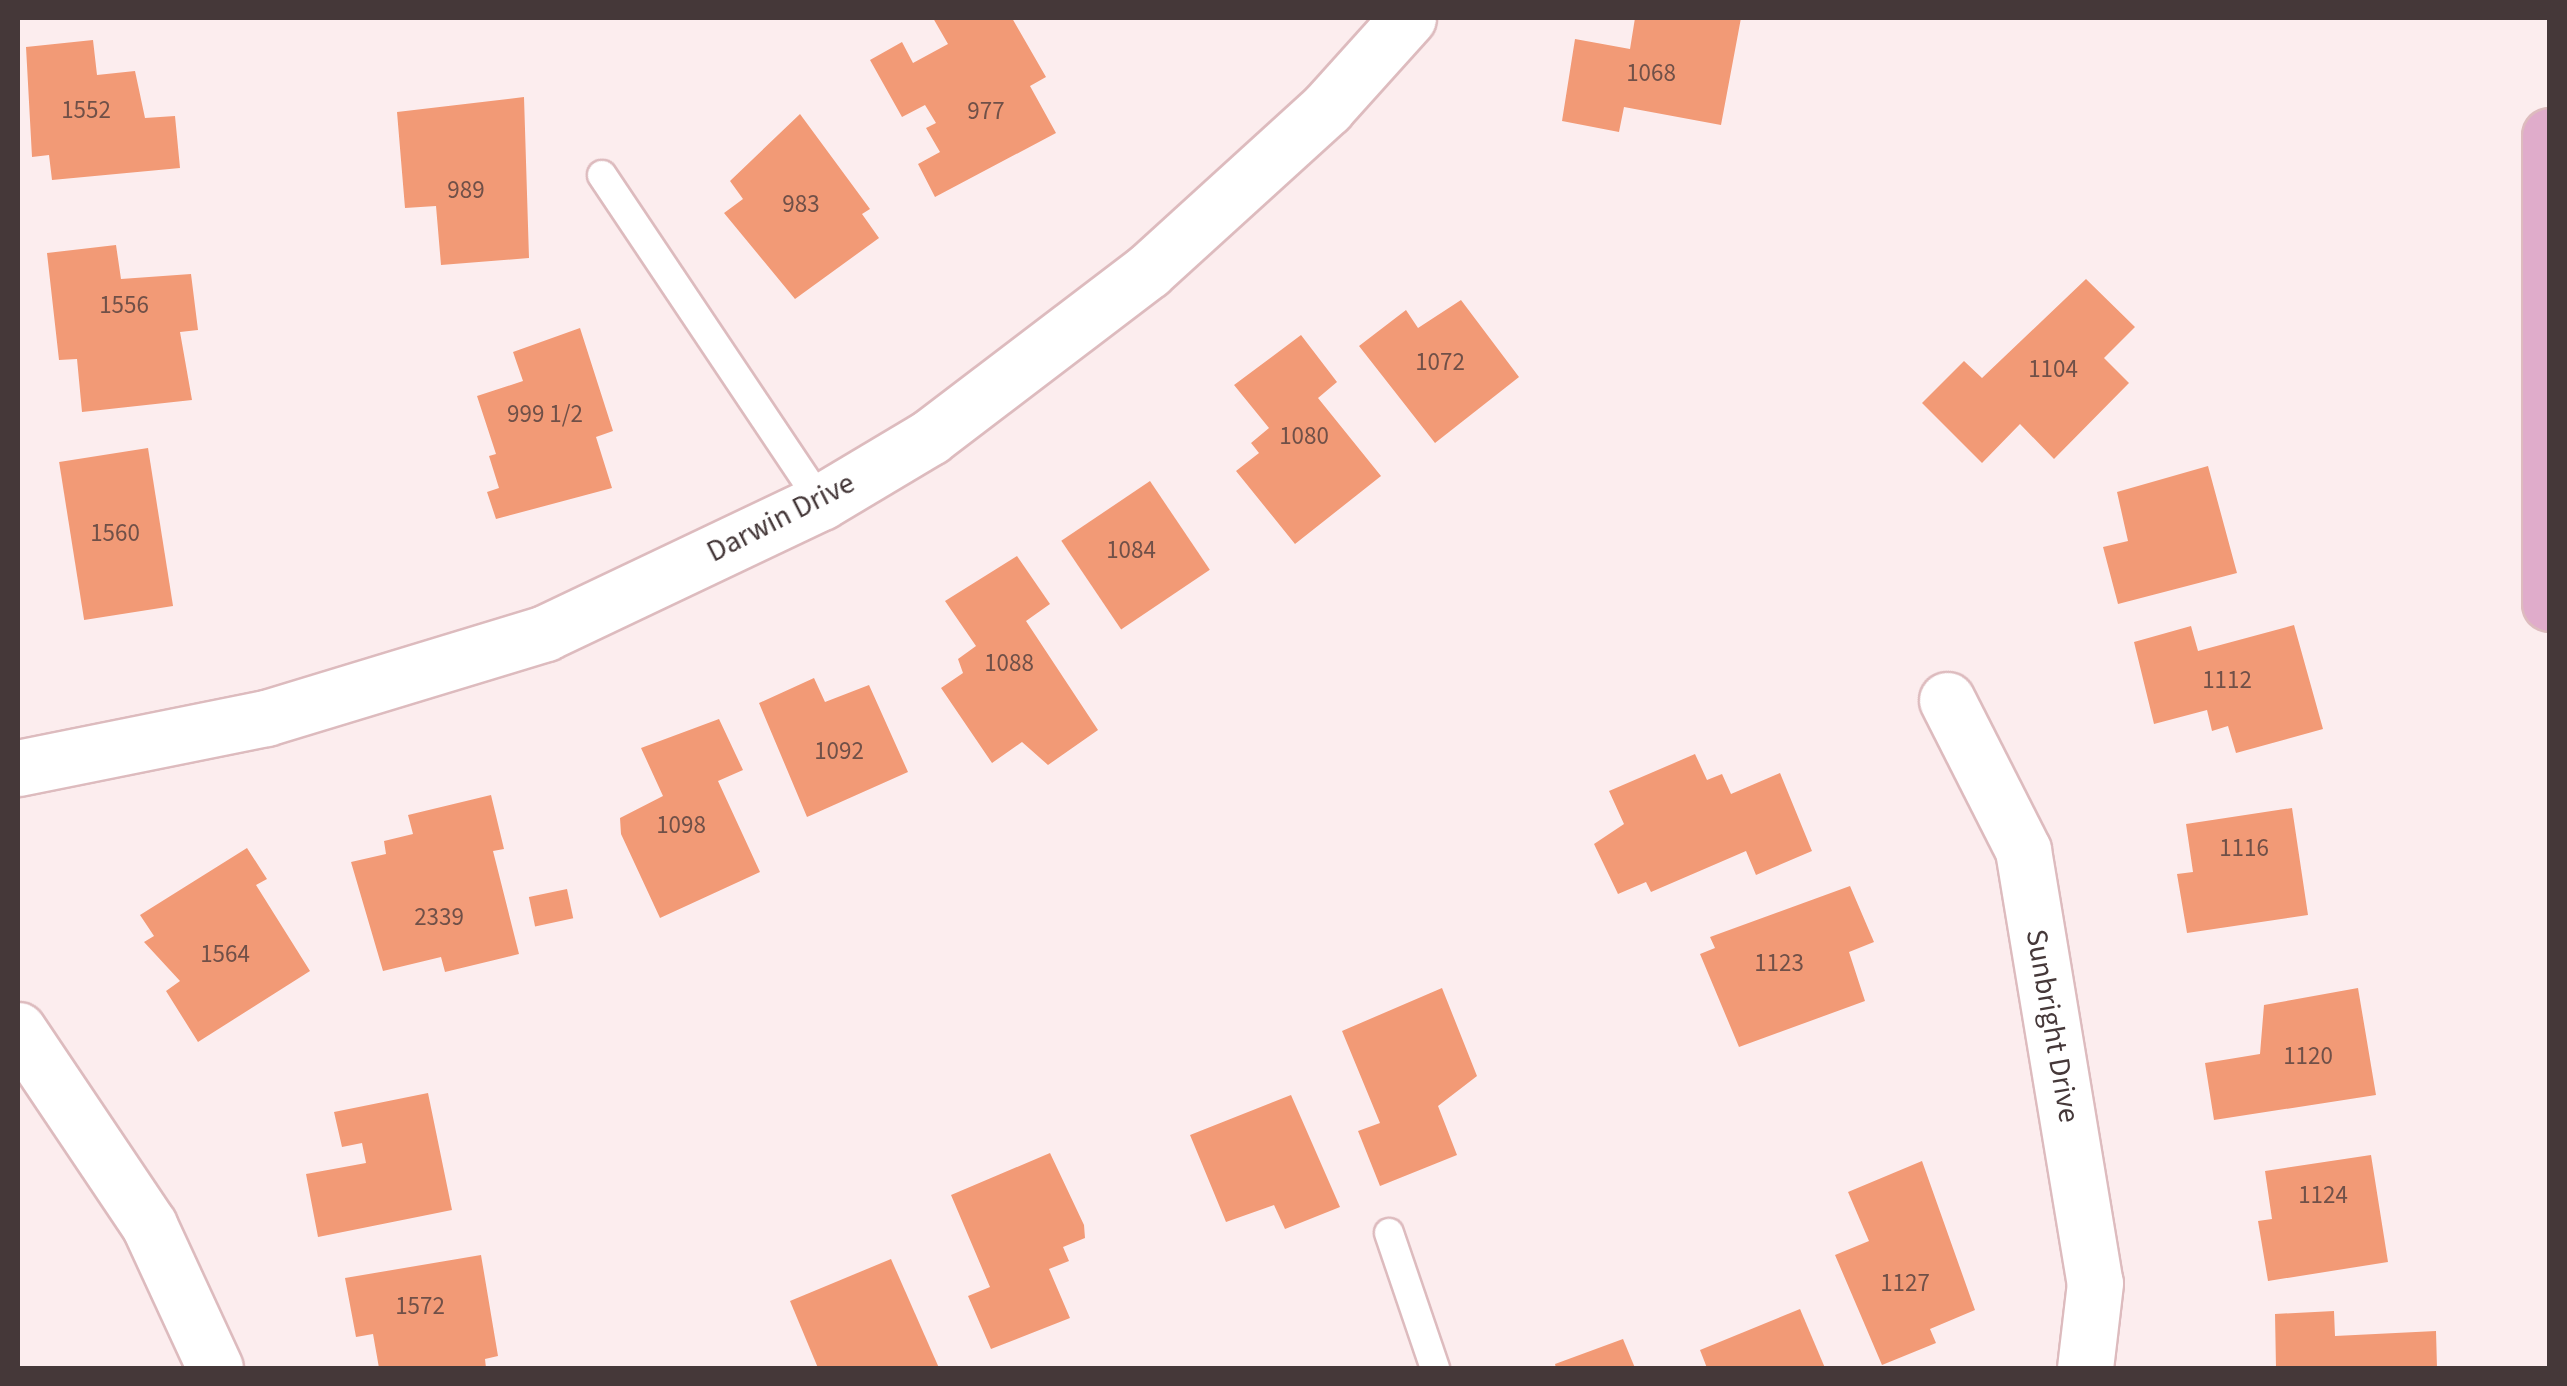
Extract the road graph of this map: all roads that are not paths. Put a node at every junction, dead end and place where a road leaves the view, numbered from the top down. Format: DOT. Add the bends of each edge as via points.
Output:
graph roads {
  1 [pos="1408,18"];
  2 [pos="2550,136"];
  3 [pos="602,175"];
  4 [pos="821,502"];
  5 [pos="2550,603"];
  6 [pos="1948,700"];
  7 [pos="18,768"];
  8 [pos="18,1030"];
  9 [pos="1389,1233"];
  10 [pos="215,1368"];
  11 [pos="1436,1368"];
  12 [pos="2085,1368"];
  1 -- 4 [label="street, Darwin Drive" via="1326,108 1148,271 930,436"];
  2 -- 5 [label="main road"];
  3 -- 4 [label="lane"];
  4 -- 7 [label="street, Darwin Drive" via="545,633 266,718"];
  6 -- 12 [label="street, Sunbright Drive" via="2023,850 2095,1282"];
  8 -- 10 [label="street" via="149,1225"];
  9 -- 11 [label="lane"];
}
